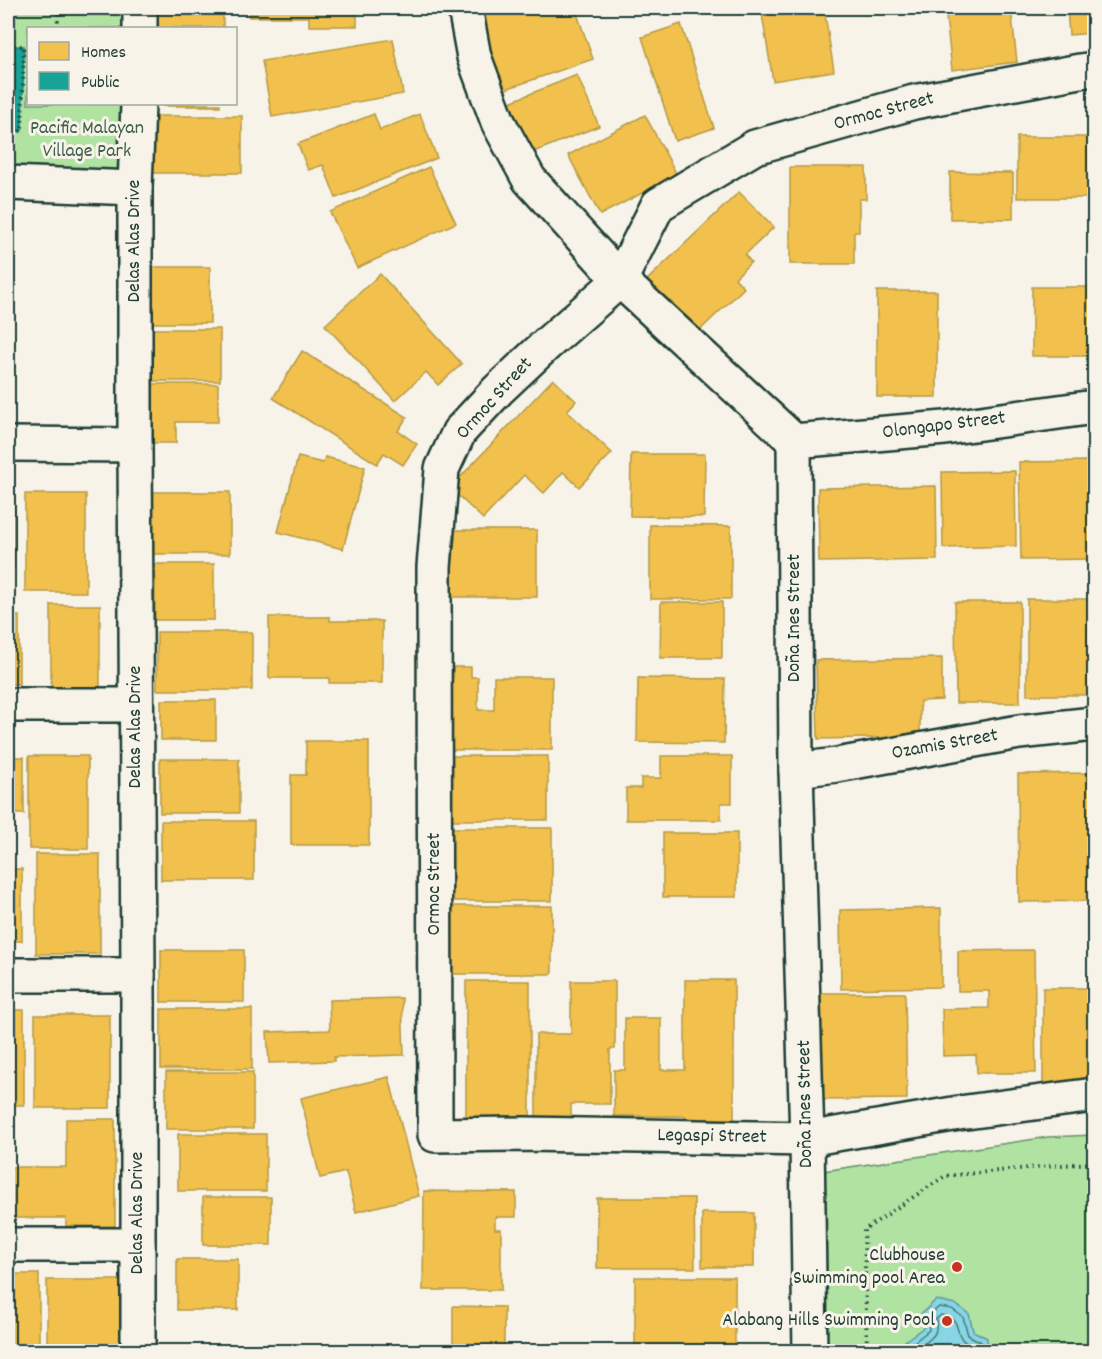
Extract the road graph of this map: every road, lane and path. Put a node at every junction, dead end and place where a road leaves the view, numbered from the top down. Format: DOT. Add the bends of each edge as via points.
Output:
graph roads {
  1 [pos="59,8"];
  2 [pos="140,8"];
  3 [pos="465,8"];
  4 [pos="57,27"];
  5 [pos="140,27"];
  6 [pos="8,46"];
  7 [pos="1095,69"];
  8 [pos="138,105"];
  9 [pos="8,131"];
  10 [pos="8,183"];
  11 [pos="135,188"];
  12 [pos="620,280"];
  13 [pos="1095,407"];
  14 [pos="794,441"];
  15 [pos="8,444"];
  16 [pos="135,445"];
  17 [pos="8,705"];
  18 [pos="136,705"];
  19 [pos="1095,724"];
  20 [pos="796,770"];
  21 [pos="8,975"];
  22 [pos="138,975"];
  23 [pos="1095,1095"];
  24 [pos="435,1135"];
  25 [pos="807,1139"];
  26 [pos="1095,1163"];
  27 [pos="8,1245"];
  28 [pos="138,1245"];
  29 [pos="138,1352"];
  30 [pos="810,1352"];
  31 [pos="867,1352"];
  1 -- 4 [label="path"];
  2 -- 5 [label="street"];
  3 -- 12 [label="street" via="474,57 498,122 529,179"];
  6 -- 9 [label="path" via="24,46 22,131"];
  7 -- 12 [label="street, Ormoc Street" via="914,102 755,147 658,205"];
  8 -- 11 [label="street, Delas Alas Drive"];
  10 -- 11 [label="street"];
  11 -- 16 [label="street, Delas Alas Drive"];
  12 -- 14 [label="street"];
  12 -- 24 [label="street, Ormoc Street" via="498,390 459,432 442,469 434,567"];
  13 -- 14 [label="street, Olongapo Street" via="945,428"];
  14 -- 20 [label="street, Doña Ines Street"];
  15 -- 16 [label="street"];
  16 -- 18 [label="street, Delas Alas Drive"];
  17 -- 18 [label="street"];
  18 -- 22 [label="street, Delas Alas Drive"];
  19 -- 20 [label="street, Ozamis Street" via="1019,732"];
  20 -- 25 [label="street, Doña Ines Street"];
  21 -- 22 [label="street"];
  22 -- 28 [label="street, Delas Alas Drive"];
  23 -- 25 [label="street, Legaspi Street"];
  24 -- 25 [label="street, Legaspi Street"];
  25 -- 30 [label="street, Doña Ines Street"];
  26 -- 31 [label="path" via="945,1176 864,1230"];
  27 -- 28 [label="street"];
  28 -- 29 [label="street, Delas Alas Drive"];
}
